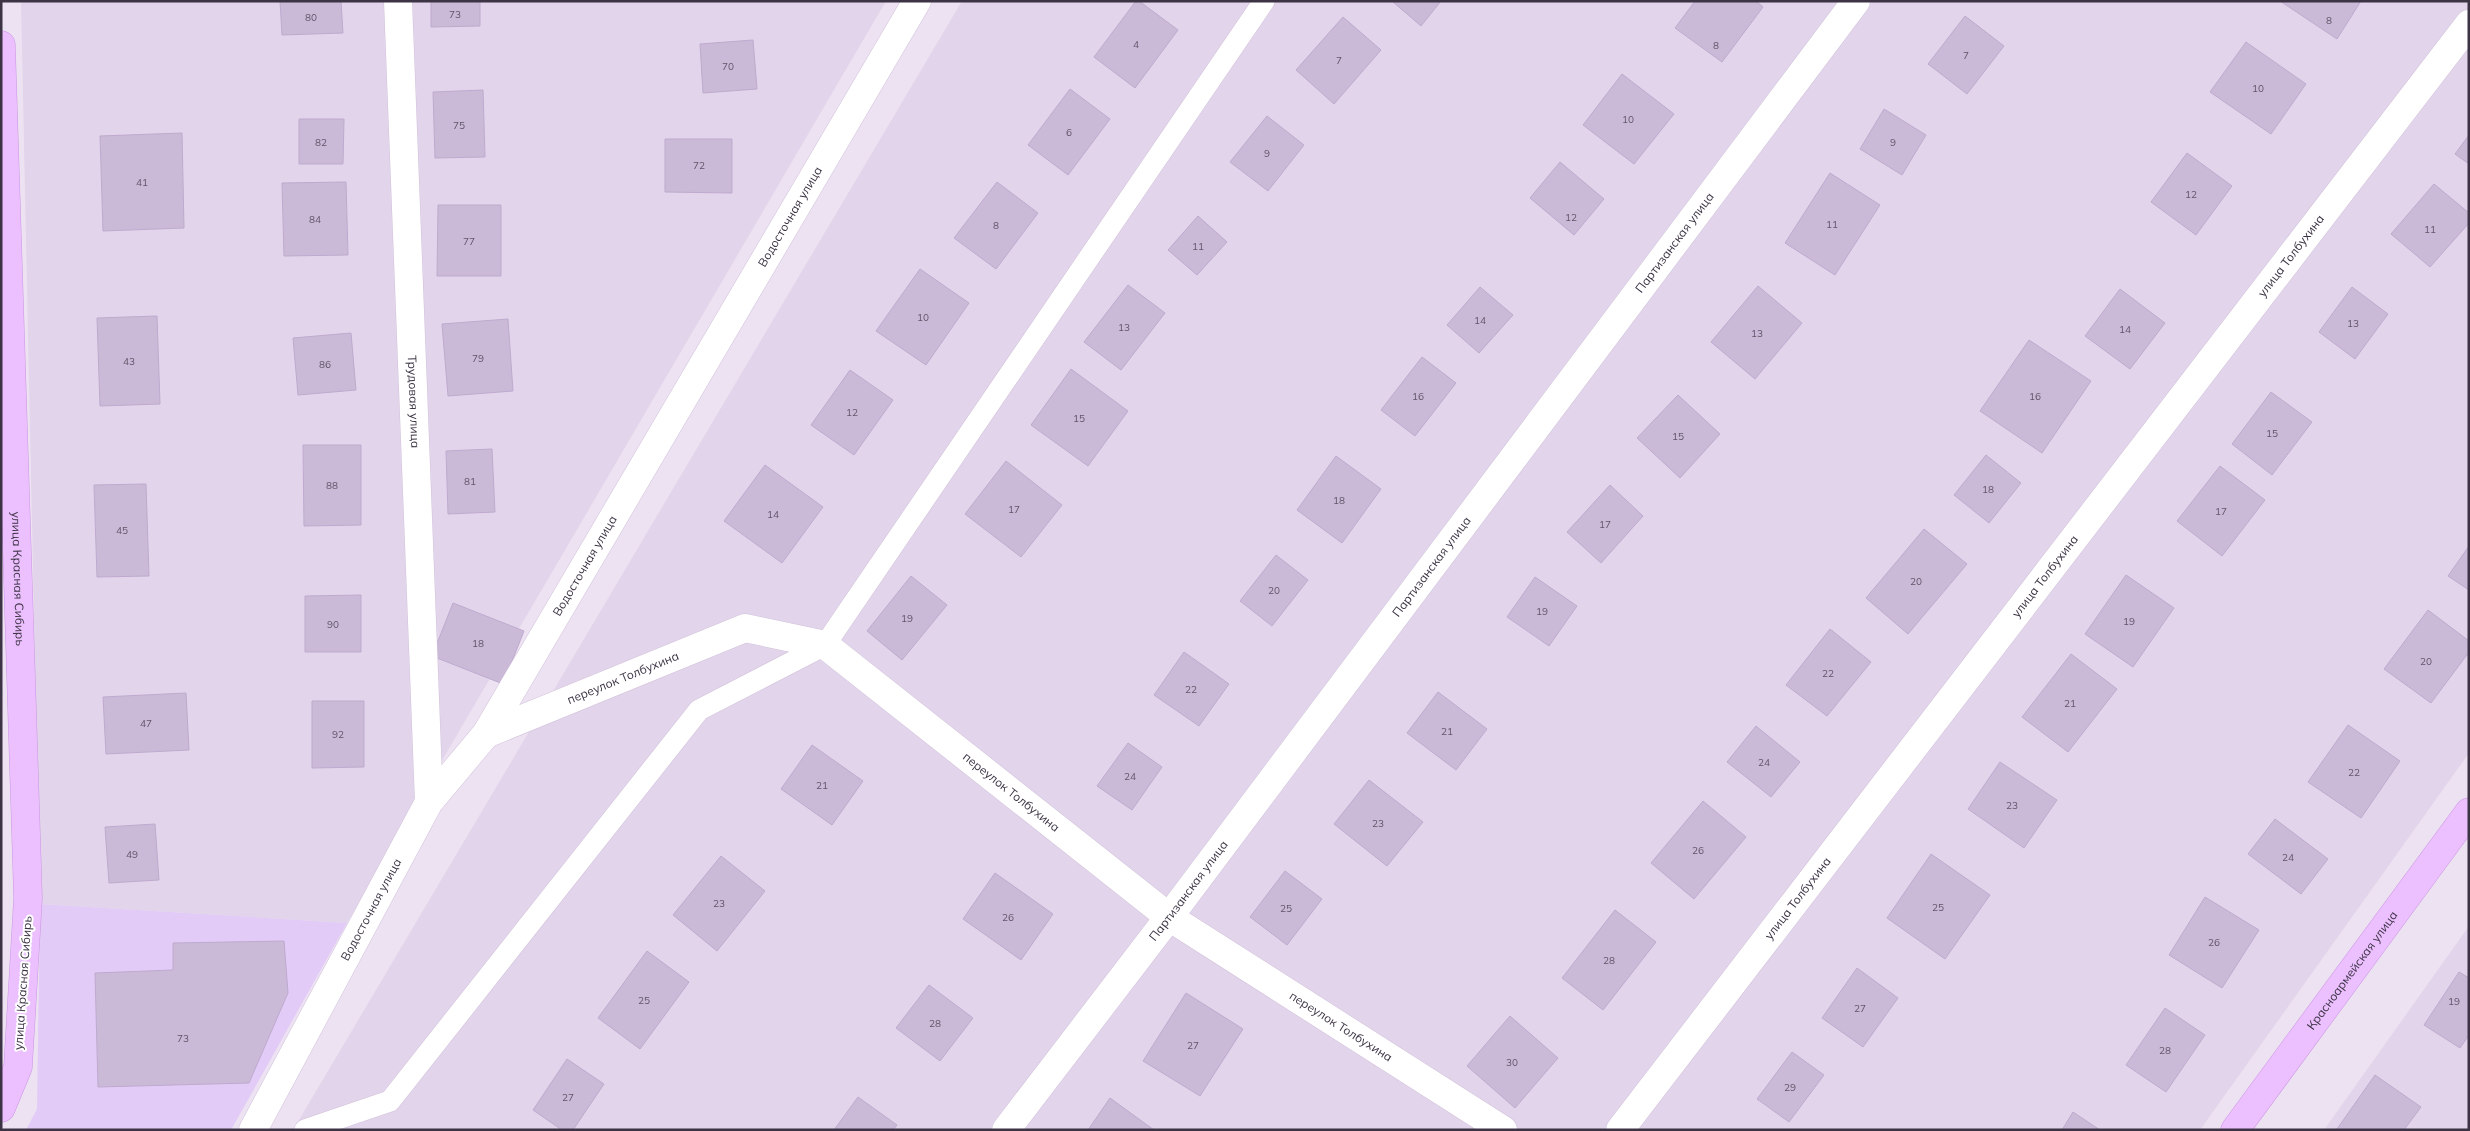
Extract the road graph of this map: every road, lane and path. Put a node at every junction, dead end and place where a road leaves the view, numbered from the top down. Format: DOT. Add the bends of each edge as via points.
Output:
graph roads {
  1 [pos="398,1"];
  2 [pos="916,1"];
  3 [pos="1264,1"];
  4 [pos="1856,1"];
  5 [pos="2469,24"];
  6 [pos="1,45"];
  7 [pos="826,645"];
  8 [pos="486,734"];
  9 [pos="430,802"];
  10 [pos="2469,812"];
  11 [pos="1169,917"];
  12 [pos="1,1108"];
  13 [pos="254,1130"];
  14 [pos="305,1130"];
  15 [pos="1006,1130"];
  16 [pos="1503,1130"];
  17 [pos="1620,1130"];
  18 [pos="2235,1130"];
  1 -- 9 [label="street, Трудовая улица"];
  2 -- 8 [label="street, Водосточная улица"];
  3 -- 7 [label="lane"];
  4 -- 11 [label="street, Партизанская улица"];
  5 -- 17 [label="street, улица Толбухина"];
  6 -- 12 [label="main road, улица Красная Сибирь" via="28,898 18,1068"];
  7 -- 8 [label="street, переулок Толбухина" via="745,628"];
  7 -- 11 [label="street, переулок Толбухина"];
  7 -- 14 [label="lane" via="699,710 390,1101"];
  8 -- 9 [label="street, Водосточная улица"];
  9 -- 13 [label="street, Водосточная улица"];
  10 -- 18 [label="main road, Красноармейская улица"];
  11 -- 15 [label="street, Партизанская улица"];
  11 -- 16 [label="street, переулок Толбухина"];
}
